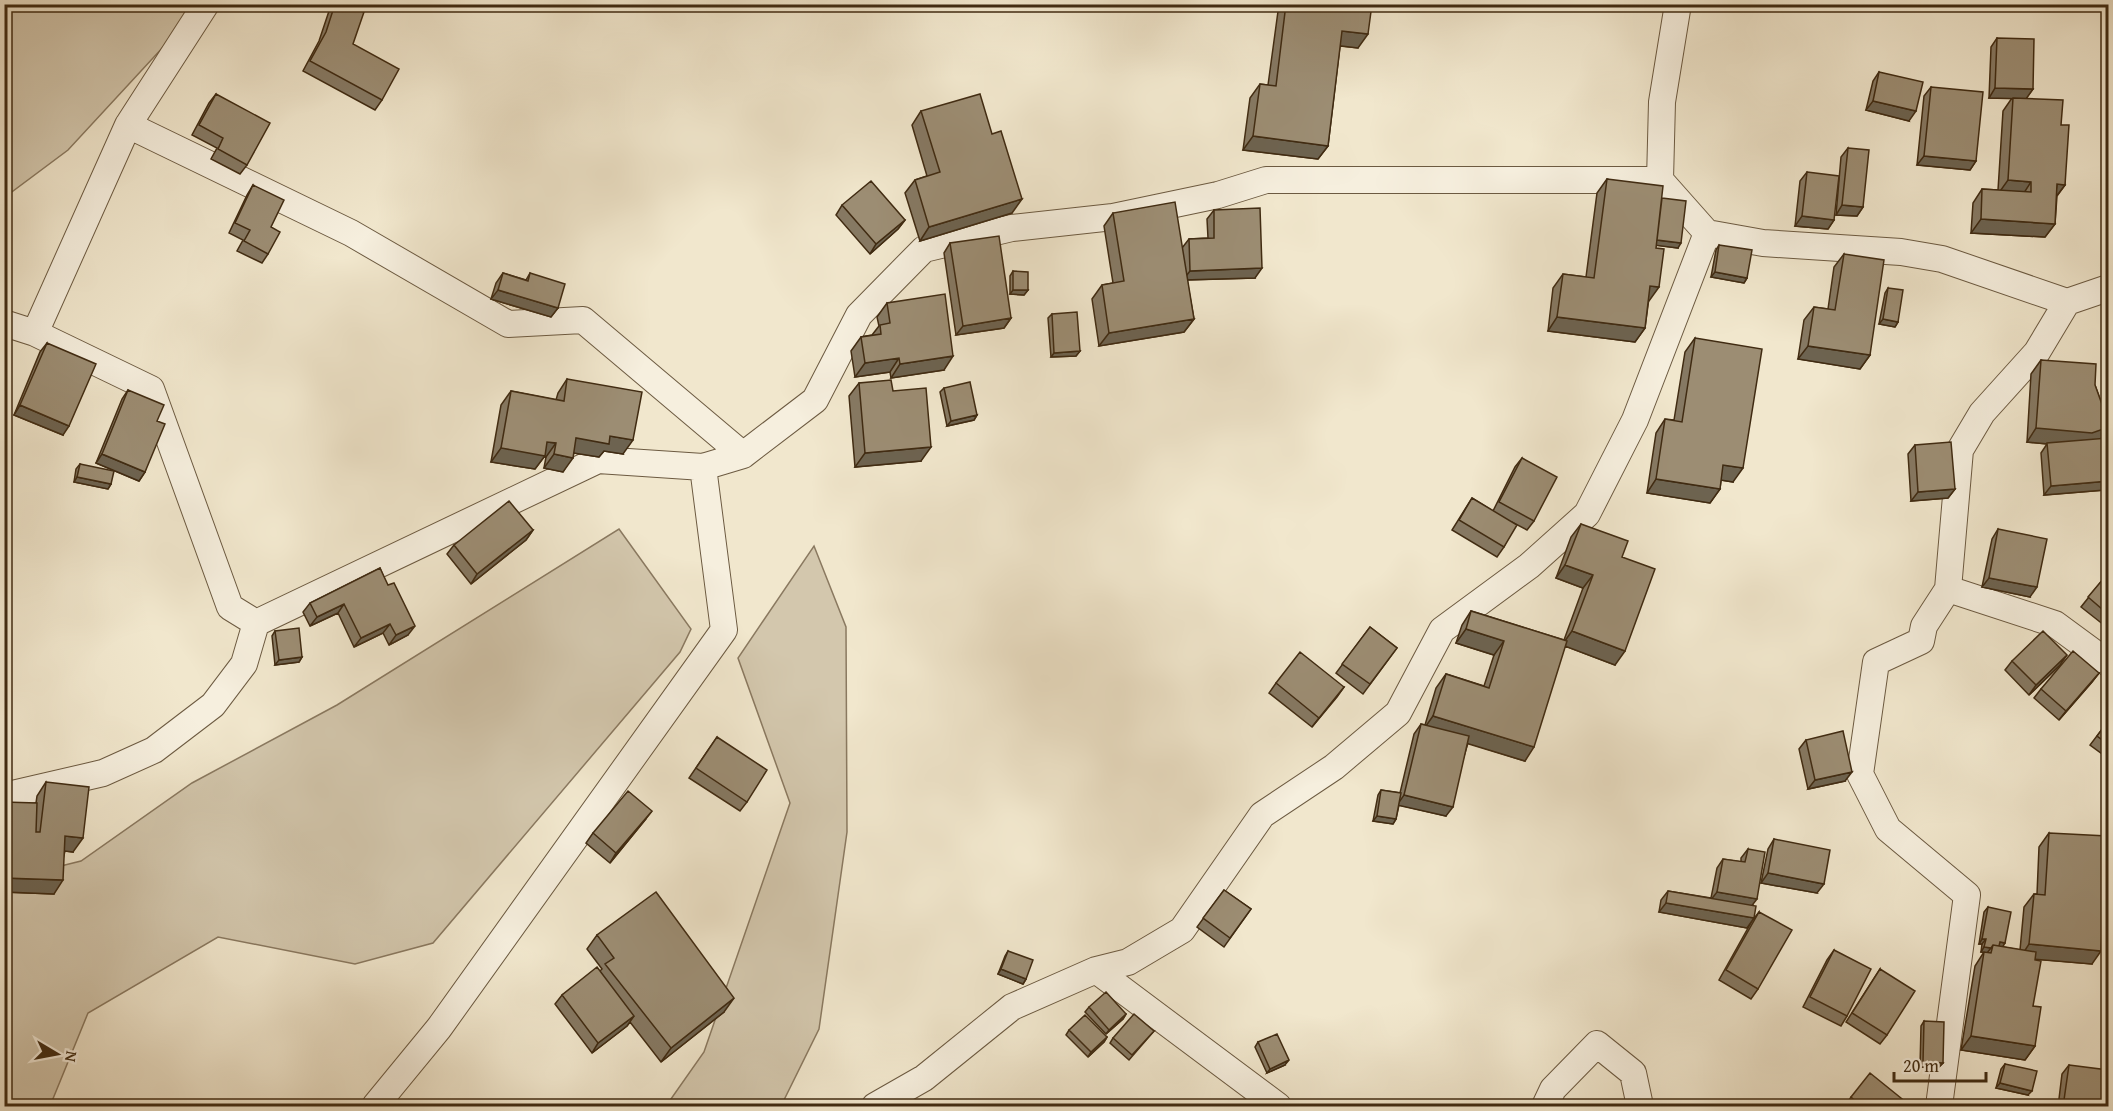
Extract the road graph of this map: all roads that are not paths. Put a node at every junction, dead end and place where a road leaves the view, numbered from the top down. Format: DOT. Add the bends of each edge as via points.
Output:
graph roads {
  1 [pos="207,4"];
  2 [pos="1678,4"];
  3 [pos="128,125"];
  4 [pos="1660,180"];
  5 [pos="1707,234"];
  6 [pos="2109,288"];
  7 [pos="2067,302"];
  8 [pos="4,323"];
  9 [pos="35,333"];
  10 [pos="743,455"];
  11 [pos="703,467"];
  12 [pos="1948,589"];
  13 [pos="256,623"];
  14 [pos="2109,663"];
  15 [pos="4,796"];
  16 [pos="1096,970"];
  17 [pos="1941,1106"];
  18 [pos="375,1107"];
  19 [pos="875,1107"];
  20 [pos="1278,1107"];
  21 [pos="1545,1107"];
  22 [pos="1640,1107"];
  1 -- 3 [label="street"];
  2 -- 4 [label="street" via="1662,102"];
  3 -- 9 [label="street"];
  3 -- 10 [label="street" via="351,233 508,324 583,320"];
  4 -- 5 [label="street"];
  4 -- 10 [label="street" via="1266,180 1218,195 1113,217 1012,228 924,249 859,315 816,400"];
  5 -- 7 [label="street" via="1763,243 1901,252 1942,259"];
  5 -- 16 [label="street" via="1635,420 1587,514 1529,566 1442,630 1398,713 1334,767 1262,815 1182,930 1128,962"];
  6 -- 7 [label="street"];
  7 -- 12 [label="street" via="2037,352 1982,413 1960,450"];
  8 -- 9 [label="street"];
  9 -- 13 [label="street" via="151,389 230,607"];
  10 -- 11 [label="street"];
  11 -- 13 [label="street" via="598,460"];
  11 -- 18 [label="street" via="724,630 440,1029"];
  12 -- 14 [label="street" via="2055,624"];
  12 -- 17 [label="street" via="1924,626 1921,641 1876,662 1860,774 1888,829 1967,895"];
  13 -- 15 [label="street" via="244,664 213,705 154,750 103,773"];
  16 -- 19 [label="street" via="1012,1007 924,1078"];
  16 -- 20 [label="street"];
  21 -- 22 [label="street" via="1553,1089 1597,1044 1633,1073"];
}
